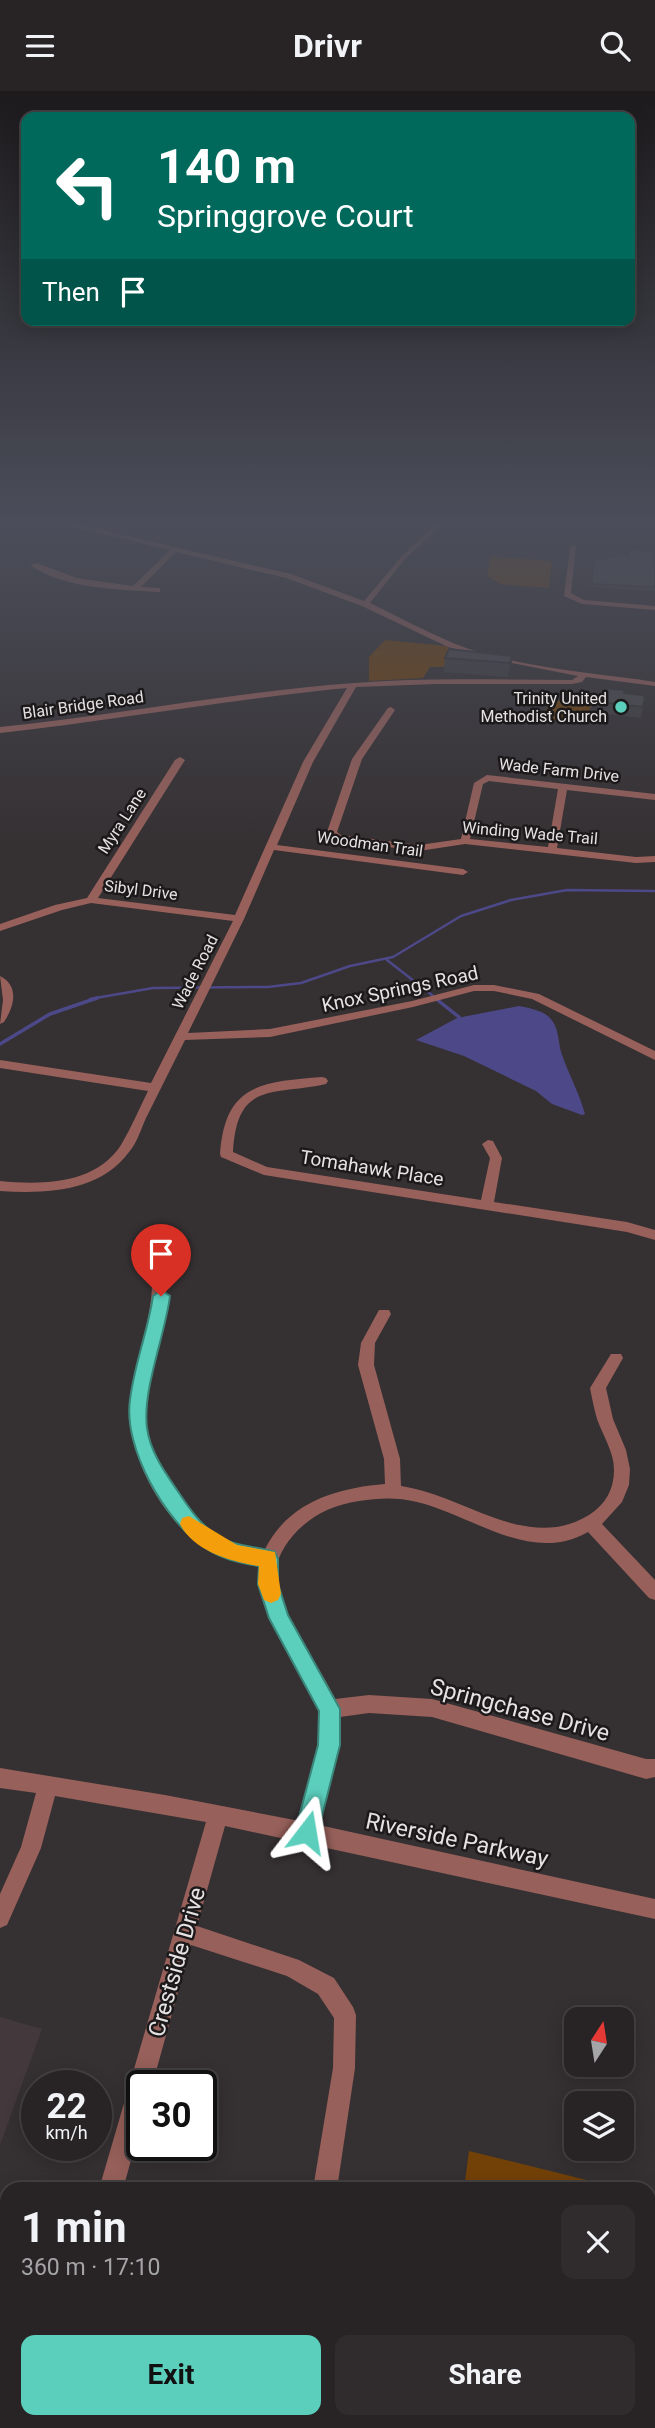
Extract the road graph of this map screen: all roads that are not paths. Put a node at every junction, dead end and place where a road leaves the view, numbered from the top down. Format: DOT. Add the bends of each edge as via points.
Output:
graph roads {
  1 [pos="420,630"];
  2 [pos="548,669"];
  3 [pos="584,674"];
  4 [pos="563,682"];
  5 [pos="655,684"];
  6 [pos="353,685"];
  7 [pos="391,710"];
  8 [pos="0,730"];
  9 [pos="180,760"];
  10 [pos="563,786"];
  11 [pos="655,797"];
  12 [pos="466,841"];
  13 [pos="273,847"];
  14 [pos="552,851"];
  15 [pos="655,859"];
  16 [pos="463,872"];
  17 [pos="90,899"];
  18 [pos="239,919"];
  19 [pos="0,927"];
  20 [pos="0,979"];
  21 [pos="0,1020"];
  22 [pos="180,1037"];
  23 [pos="655,1056"];
  24 [pos="0,1064"];
  25 [pos="322,1081"];
  26 [pos="155,1088"];
  27 [pos="488,1145"];
  28 [pos="0,1186"];
  29 [pos="487,1205"];
  30 [pos="655,1235"];
  31 [pos="159,1275"];
  32 [pos="384,1314"];
  33 [pos="616,1358"];
  34 [pos="393,1491"];
  35 [pos="591,1524"];
  36 [pos="269,1559"];
  37 [pos="655,1592"];
  38 [pos="330,1709"];
  39 [pos="655,1769"];
  40 [pos="0,1778"];
  41 [pos="48,1785"];
  42 [pos="218,1815"];
  43 [pos="307,1832"];
  44 [pos="655,1909"];
  45 [pos="0,1918"];
  46 [pos="186,1933"];
  47 [pos="113,2182"];
  48 [pos="326,2182"];
  1 -- 2 [label="street" via="486,656"];
  2 -- 3 [label="street"];
  2 -- 4 [label="street" via="573,677"];
  3 -- 4 [label="street, Blair Bridge Road" via="576,681"];
  3 -- 5 [label="street"];
  4 -- 5 [label="street"];
  4 -- 6 [label="street, Blair Bridge Road"];
  6 -- 8 [label="street, Blair Bridge Road"];
  6 -- 13 [label="street, Wade Road" via="308,762"];
  7 -- 12 [label="street, Winding Wade Trail" via="357,759 332,832 338,838 419,848"];
  9 -- 17 [label="street, Myra Lane"];
  10 -- 11 [label="street, Wade Farm Drive"];
  10 -- 12 [label="street, Wade Farm Drive" via="487,778 479,783"];
  10 -- 14 [label="street"];
  12 -- 14 [label="street, Winding Wade Trail"];
  13 -- 16 [label="street, Woodman Trail"];
  13 -- 18 [label="street, Wade Road"];
  14 -- 15 [label="street, Winding Wade Trail"];
  17 -- 18 [label="street, Sibyl Drive"];
  17 -- 19 [label="street, Sibyl Drive"];
  18 -- 22 [label="street, Wade Road"];
  20 -- 21 [label="street" via="9,996"];
  22 -- 23 [label="street, Knox Springs Road" via="270,1033 474,988 494,988 536,996"];
  22 -- 26 [label="street, Wade Road"];
  24 -- 26 [label="street"];
  25 -- 29 [label="street, Tomahawk Place" via="267,1087 248,1095 228,1125 226,1154 264,1171"];
  26 -- 28 [label="street, Wade Road" via="125,1149 103,1171 63,1186"];
  27 -- 29 [label="street" via="496,1158"];
  29 -- 30 [label="street, Tomahawk Place"];
  31 -- 36 [label="street" via="158,1321 138,1400 138,1428 150,1465 189,1524 235,1554"];
  32 -- 34 [label="street" via="368,1343 366,1365 392,1459"];
  33 -- 35 [label="street" via="598,1388 622,1467 615,1504"];
  34 -- 35 [label="street" via="443,1504 519,1535 549,1536"];
  34 -- 36 [label="street" via="319,1502 290,1527"];
  35 -- 37 [label="street"];
  36 -- 38 [label="street" via="268,1584 279,1618"];
  38 -- 39 [label="street, Springchase Drive" via="369,1704 432,1708"];
  38 -- 43 [label="street" via="329,1745"];
  40 -- 41 [label="street, Riverside Parkway"];
  41 -- 42 [label="street, Riverside Parkway"];
  41 -- 45 [label="street" via="31,1848"];
  42 -- 43 [label="street, Riverside Parkway"];
  42 -- 46 [label="street, Crestside Drive"];
  43 -- 44 [label="street, Riverside Parkway"];
  46 -- 47 [label="street, Crestside Drive"];
  46 -- 48 [label="street" via="292,1967 326,1986 345,2015 344,2068"];
}
